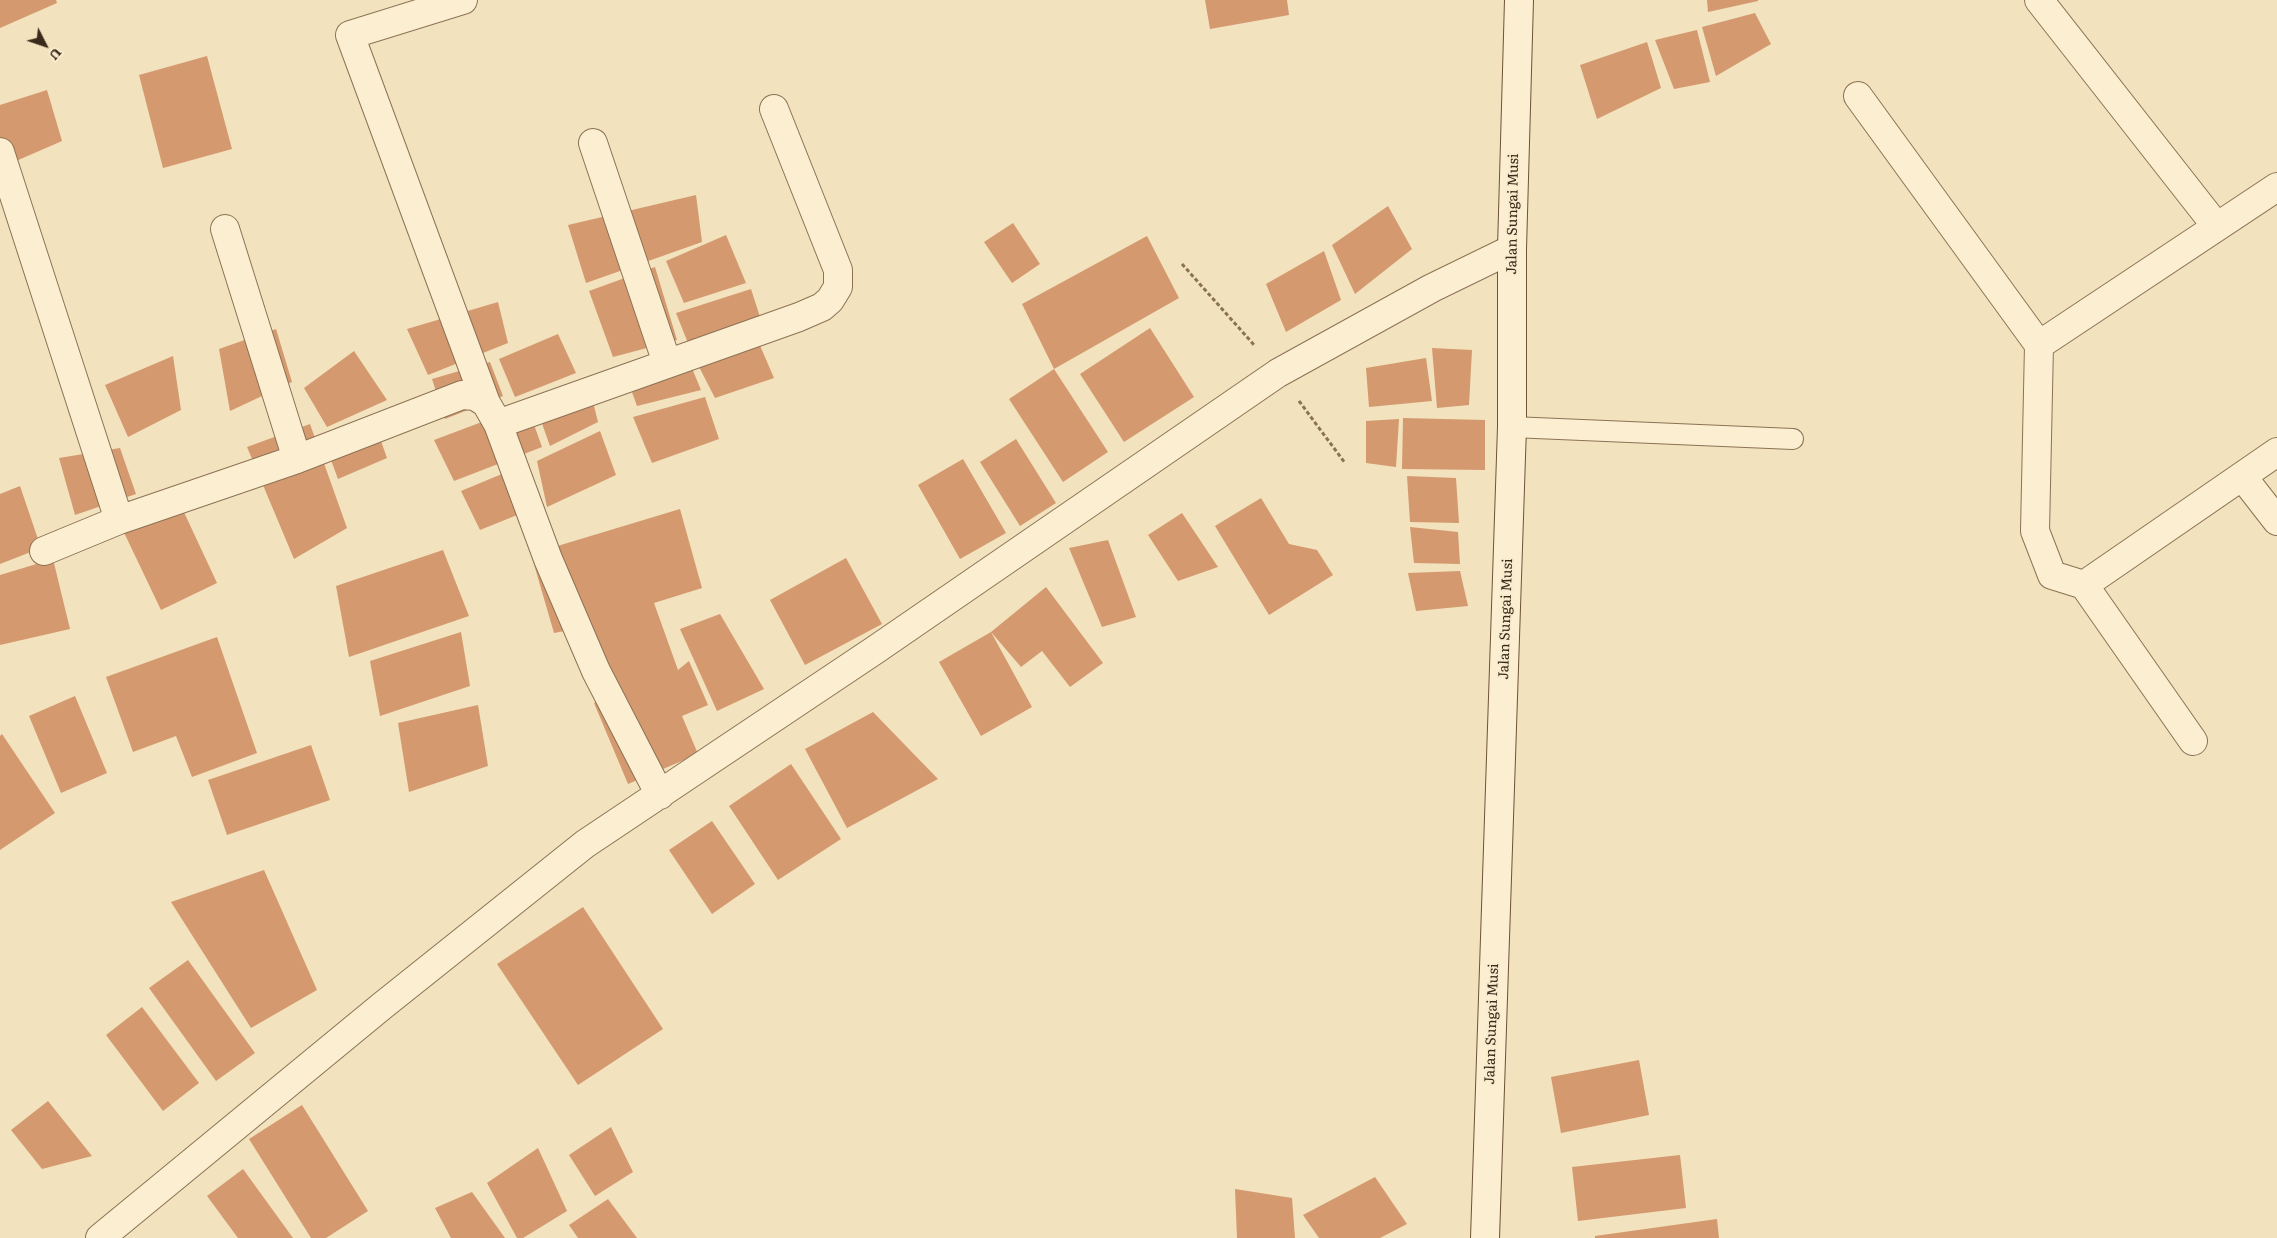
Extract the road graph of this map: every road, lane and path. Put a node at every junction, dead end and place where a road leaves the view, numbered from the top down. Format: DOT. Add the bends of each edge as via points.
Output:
graph roads {
  1 [pos="463,0"];
  2 [pos="1519,0"];
  3 [pos="2039,0"];
  4 [pos="1858,96"];
  5 [pos="774,109"];
  6 [pos="593,142"];
  7 [pos="0,152"];
  8 [pos="2277,187"];
  9 [pos="6,189"];
  10 [pos="2217,227"];
  11 [pos="225,229"];
  12 [pos="1512,249"];
  13 [pos="2039,345"];
  14 [pos="667,363"];
  15 [pos="492,413"];
  16 [pos="1512,427"];
  17 [pos="1793,439"];
  18 [pos="2277,452"];
  19 [pos="297,459"];
  20 [pos="2242,476"];
  21 [pos="119,520"];
  22 [pos="2277,521"];
  23 [pos="44,551"];
  24 [pos="2084,585"];
  25 [pos="2193,741"];
  26 [pos="660,795"];
  27 [pos="100,1238"];
  28 [pos="1485,1238"];
  1 -- 15 [label="street" via="350,35"];
  2 -- 12 [label="street, Jalan Sungai Musi"];
  3 -- 10 [label="street"];
  4 -- 13 [label="street"];
  5 -- 14 [label="street" via="838,270 838,287 822,307"];
  6 -- 14 [label="street"];
  7 -- 9 [label="street"];
  8 -- 10 [label="street"];
  9 -- 21 [label="street"];
  10 -- 13 [label="street"];
  11 -- 19 [label="street"];
  12 -- 16 [label="street, Jalan Sungai Musi"];
  12 -- 26 [label="street" via="1432,288 1278,373"];
  13 -- 24 [label="street" via="2035,531 2052,575"];
  14 -- 15 [label="street"];
  15 -- 19 [label="street" via="475,396 462,394"];
  15 -- 26 [label="street" via="548,559 596,671"];
  16 -- 17 [label="lane"];
  16 -- 28 [label="street, Jalan Sungai Musi"];
  18 -- 20 [label="street"];
  19 -- 21 [label="street"];
  20 -- 22 [label="street"];
  20 -- 24 [label="street"];
  21 -- 23 [label="street"];
  24 -- 25 [label="street"];
  26 -- 27 [label="street" via="586,844 382,1006"];
}
